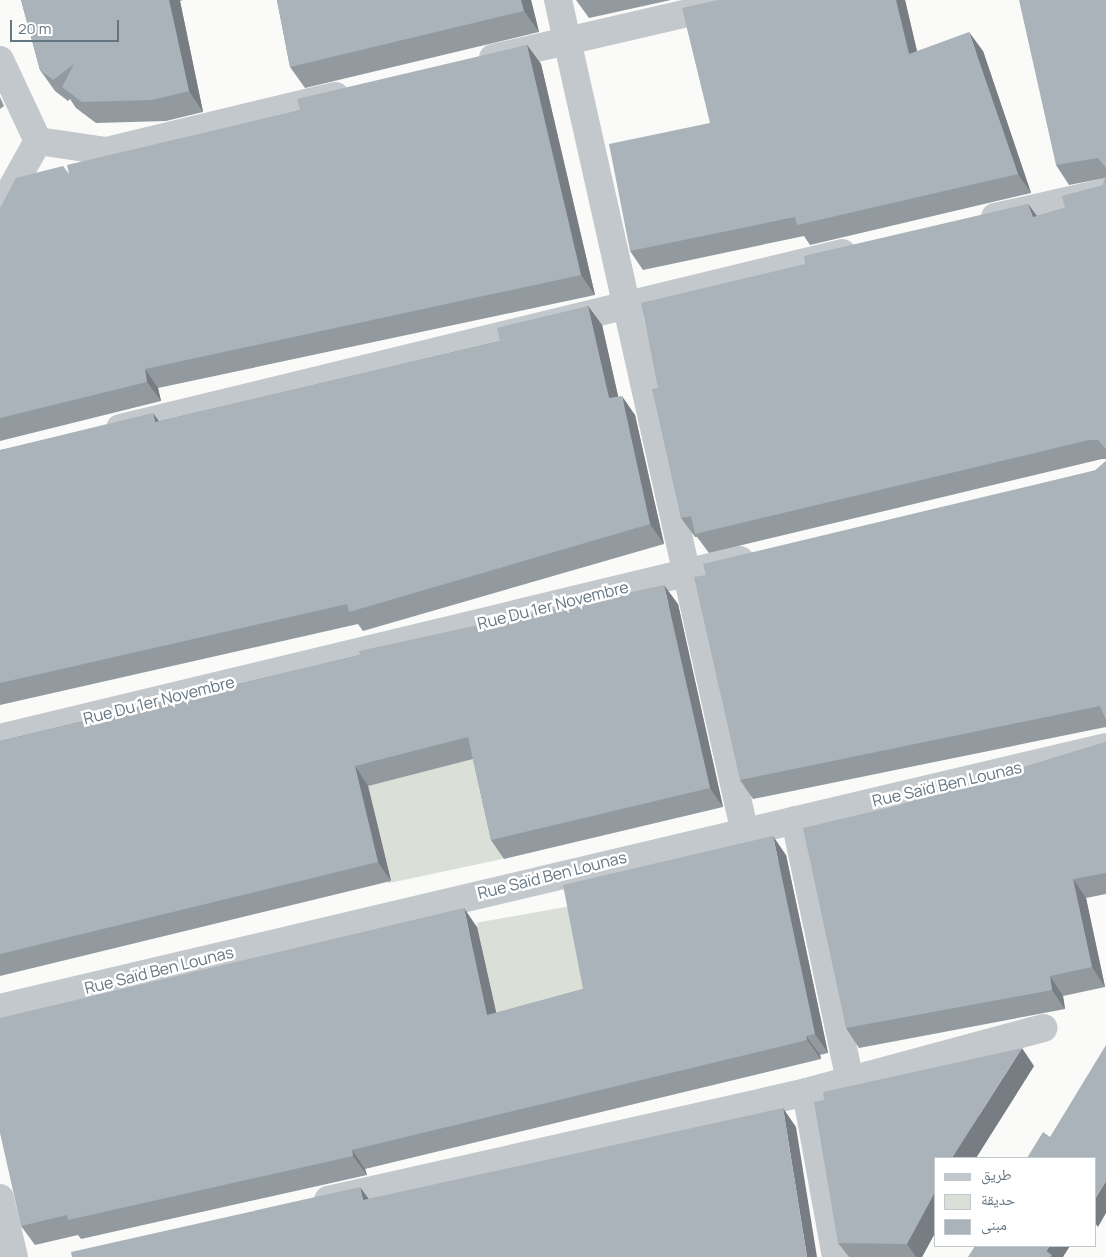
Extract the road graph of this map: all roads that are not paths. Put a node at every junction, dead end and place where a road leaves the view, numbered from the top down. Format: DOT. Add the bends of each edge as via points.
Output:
graph roads {
  1 [pos="558,0"];
  2 [pos="744,0"];
  3 [pos="567,41"];
  4 [pos="0,60"];
  5 [pos="471,64"];
  6 [pos="366,89"];
  7 [pos="38,141"];
  8 [pos="1106,192"];
  9 [pos="0,209"];
  10 [pos="972,223"];
  11 [pos="866,247"];
  12 [pos="627,303"];
  13 [pos="96,434"];
  14 [pos="763,555"];
  15 [pos="687,573"];
  16 [pos="0,738"];
  17 [pos="1106,747"];
  18 [pos="795,820"];
  19 [pos="744,829"];
  20 [pos="0,1008"];
  21 [pos="1044,1028"];
  22 [pos="850,1080"];
  23 [pos="806,1092"];
  24 [pos="0,1198"];
  25 [pos="305,1205"];
  26 [pos="14,1257"];
  27 [pos="836,1257"];
  1 -- 3 [label="street"];
  2 -- 3 [label="street"];
  3 -- 5 [label="street"];
  3 -- 12 [label="street"];
  4 -- 7 [label="street"];
  6 -- 7 [label="street" via="106,151"];
  7 -- 9 [label="street"];
  8 -- 10 [label="street"];
  11 -- 12 [label="street"];
  12 -- 13 [label="street"];
  12 -- 15 [label="street"];
  14 -- 15 [label="street, Rue Du 1er Novembre"];
  15 -- 16 [label="street, Rue Du 1er Novembre"];
  15 -- 19 [label="street"];
  17 -- 18 [label="street, Rue Saïd Ben Lounas"];
  18 -- 19 [label="street, Rue Saïd Ben Lounas"];
  18 -- 22 [label="street"];
  19 -- 20 [label="street, Rue Saïd Ben Lounas"];
  21 -- 22 [label="street"];
  22 -- 23 [label="street"];
  23 -- 25 [label="street"];
  23 -- 27 [label="street"];
  24 -- 26 [label="street"];
}
